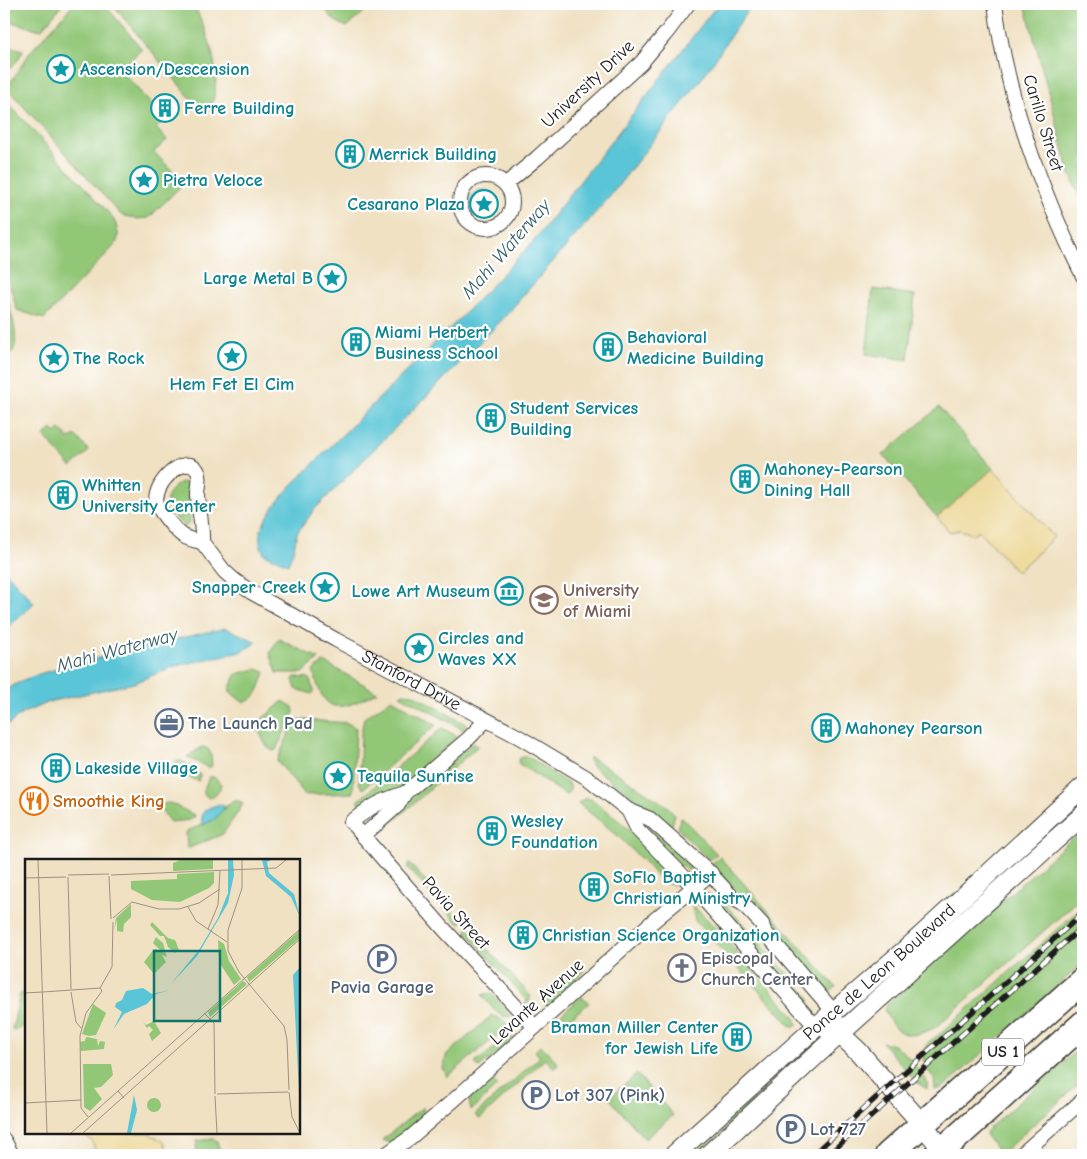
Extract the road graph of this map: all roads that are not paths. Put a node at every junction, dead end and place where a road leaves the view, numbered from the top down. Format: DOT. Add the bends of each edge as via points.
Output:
graph roads {
  1 [pos="688,4"];
  2 [pos="994,4"];
  3 [pos="506,184"];
  4 [pos="1083,276"];
  5 [pos="202,542"];
  6 [pos="486,720"];
  7 [pos="1083,787"];
  8 [pos="405,793"];
  9 [pos="628,810"];
  10 [pos="1083,815"];
  11 [pos="364,836"];
  12 [pos="1006,857"];
  13 [pos="1020,872"];
  14 [pos="711,873"];
  15 [pos="693,887"];
  16 [pos="1083,980"];
  17 [pos="834,1012"];
  18 [pos="1083,1024"];
  19 [pos="535,1027"];
  20 [pos="816,1027"];
  21 [pos="840,1034"];
  22 [pos="1083,1100"];
  23 [pos="922,1124"];
  24 [pos="4,1140"];
  25 [pos="942,1154"];
  26 [pos="12,1155"];
  27 [pos="385,1155"];
  28 [pos="674,1155"];
  29 [pos="708,1155"];
  30 [pos="888,1155"];
  31 [pos="1021,1155"];
  1 -- 3 [label="street, University Drive" via="642,62"];
  2 -- 4 [label="street, Carillo Street" via="1005,61 1036,168"];
  5 -- 5 [label="street" via="198,472 190,465 178,468 162,480 157,502 165,517 185,539"];
  5 -- 6 [label="street, Stanford Drive" via="224,570 251,592"];
  6 -- 8 [label="street"];
  6 -- 9 [label="street, Stanford Drive" via="589,780"];
  7 -- 12 [label="street, Ponce de Leon Boulevard"];
  8 -- 11 [label="street" via="398,805"];
  8 -- 11 [label="street, Pavia Street" via="382,801 351,822"];
  9 -- 14 [label="street, Stanford Drive" via="650,819"];
  9 -- 15 [label="street, Stanford Drive" via="638,830"];
  10 -- 13 [label="street, Ponce de Leon Boulevard"];
  11 -- 19 [label="street, Pavia Street" via="443,928"];
  12 -- 13 [label="street"];
  12 -- 17 [label="street, Ponce de Leon Boulevard"];
  13 -- 21 [label="street, Ponce de Leon Boulevard"];
  14 -- 15 [label="street, Levante Avenue"];
  14 -- 17 [label="street, Stanford Drive" via="762,924 764,931"];
  15 -- 19 [label="street, Levante Avenue"];
  15 -- 20 [label="street, Stanford Drive"];
  16 -- 23 [label="highway, US 1"];
  17 -- 20 [label="street, Ponce de Leon Boulevard"];
  17 -- 21 [label="street, Stanford Drive"];
  18 -- 25 [label="highway, US 1"];
  19 -- 27 [label="street, Levante Avenue" via="411,1137"];
  20 -- 21 [label="street"];
  20 -- 28 [label="street, Ponce de Leon Boulevard"];
  21 -- 23 [label="street"];
  21 -- 29 [label="street, Ponce de Leon Boulevard"];
  22 -- 31 [label="street"];
  23 -- 25 [label="street"];
  23 -- 30 [label="highway, US 1"];
  24 -- 26 [label="street"];
}
